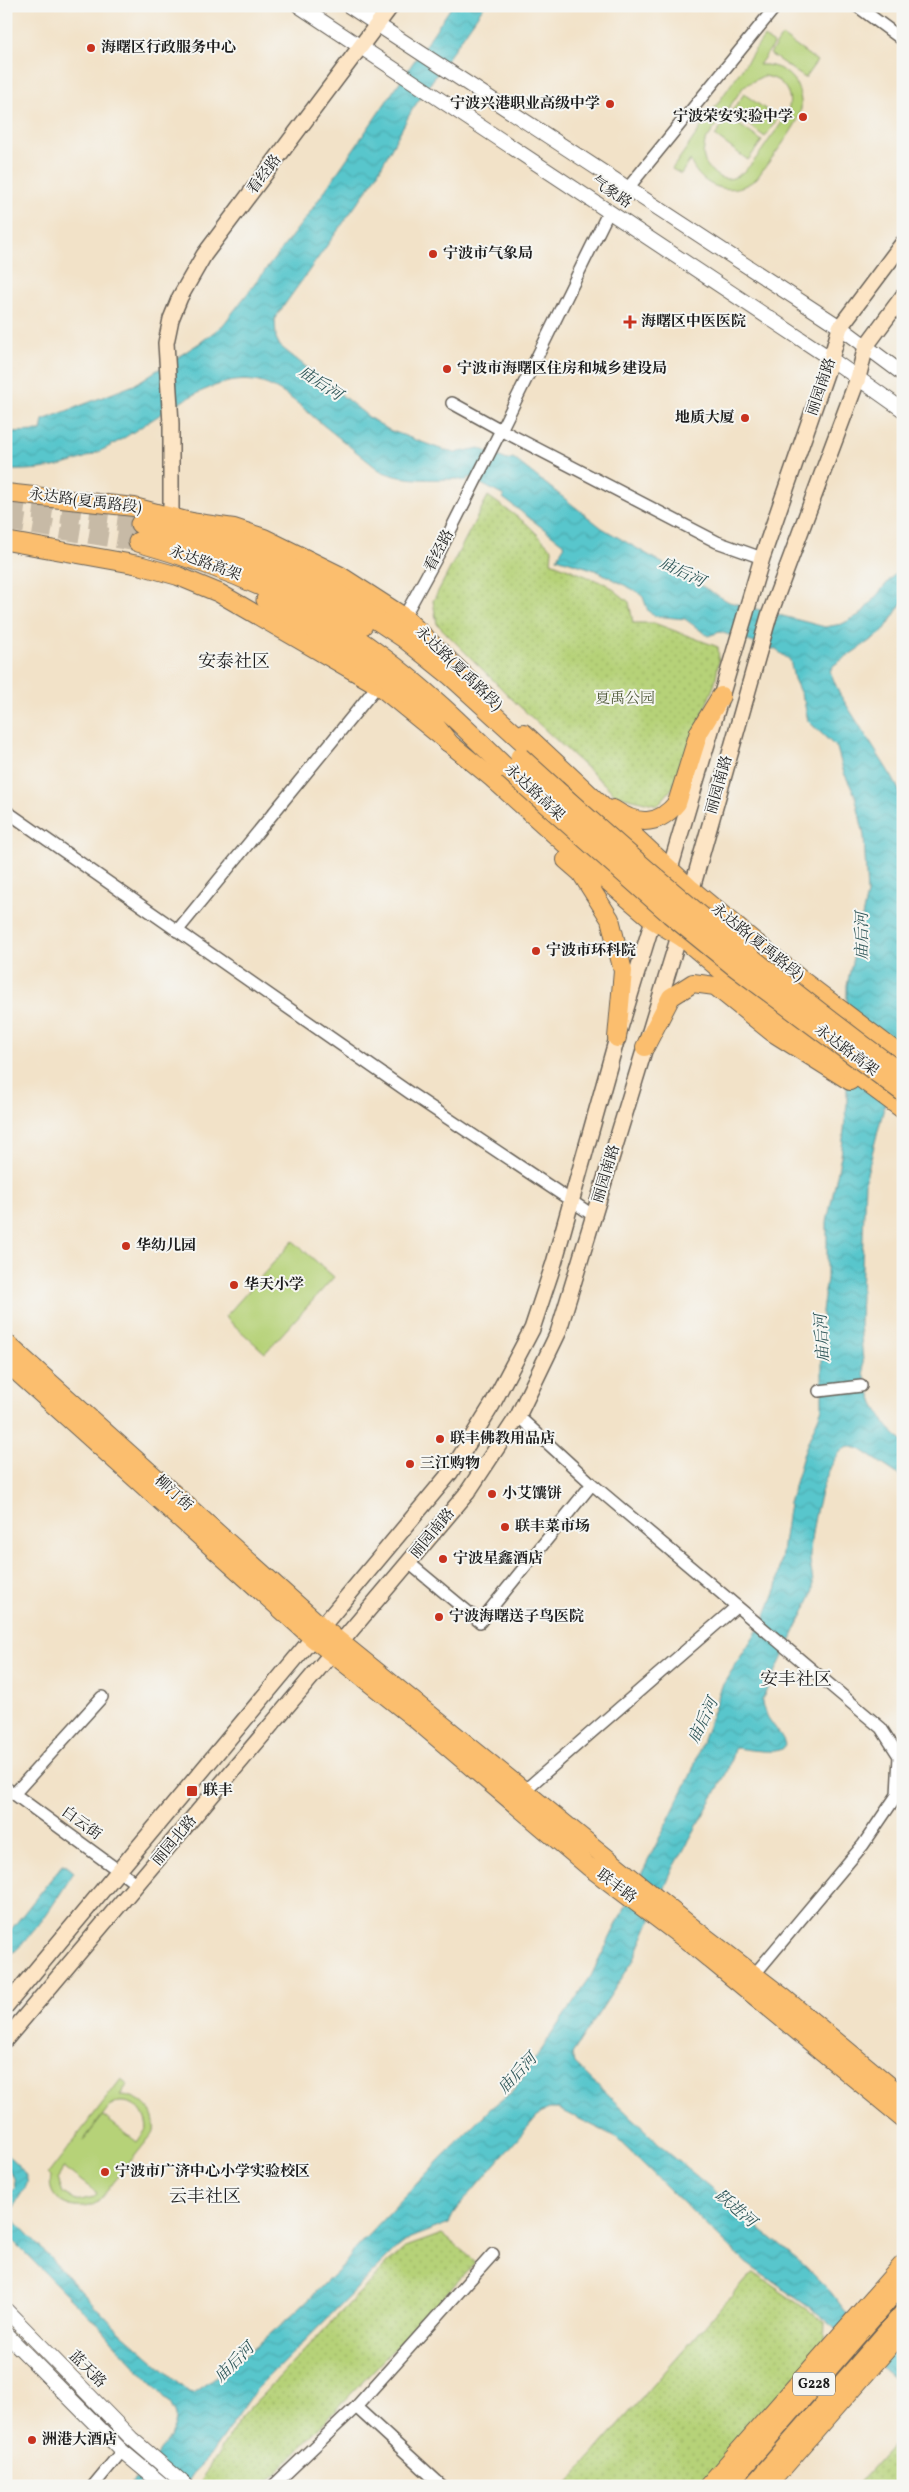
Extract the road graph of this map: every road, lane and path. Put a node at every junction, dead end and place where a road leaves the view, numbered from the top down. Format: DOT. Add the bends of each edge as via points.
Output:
graph roads {
  1 [pos="299,6"];
  2 [pos="349,6"];
  3 [pos="391,6"];
  4 [pos="776,6"];
  5 [pos="857,6"];
  6 [pos="378,25"];
  7 [pos="903,40"];
  8 [pos="361,48"];
  9 [pos="628,188"];
  10 [pos="609,211"];
  11 [pos="903,243"];
  12 [pos="903,296"];
  13 [pos="840,327"];
  14 [pos="866,346"];
  15 [pos="832,359"];
  16 [pos="903,374"];
  17 [pos="858,378"];
  18 [pos="452,403"];
  19 [pos="903,410"];
  20 [pos="501,430"];
  21 [pos="6,494"];
  22 [pos="171,515"];
  23 [pos="190,522"];
  24 [pos="6,541"];
  25 [pos="762,558"];
  26 [pos="215,566"];
  27 [pos="404,617"];
  28 [pos="378,685"];
  29 [pos="720,696"];
  30 [pos="448,742"];
  31 [pos="512,763"];
  32 [pos="588,793"];
  33 [pos="6,811"];
  34 [pos="670,868"];
  35 [pos="691,888"];
  36 [pos="653,920"];
  37 [pos="177,931"];
  38 [pos="680,935"];
  39 [pos="617,1038"];
  40 [pos="645,1047"];
  41 [pos="900,1055"];
  42 [pos="903,1075"];
  43 [pos="903,1092"];
  44 [pos="881,1094"];
  45 [pos="903,1102"];
  46 [pos="903,1109"];
  47 [pos="903,1118"];
  48 [pos="571,1201"];
  49 [pos="594,1216"];
  50 [pos="6,1343"];
  51 [pos="6,1362"];
  52 [pos="862,1386"];
  53 [pos="820,1391"];
  54 [pos="518,1416"];
  55 [pos="592,1484"];
  56 [pos="409,1563"];
  57 [pos="735,1606"];
  58 [pos="318,1633"];
  59 [pos="337,1648"];
  60 [pos="102,1696"];
  61 [pos="525,1790"];
  62 [pos="10,1791"];
  63 [pos="119,1871"];
  64 [pos="138,1885"];
  65 [pos="695,1938"];
  66 [pos="754,1975"];
  67 [pos="6,2006"];
  68 [pos="6,2039"];
  69 [pos="903,2097"];
  70 [pos="903,2118"];
  71 [pos="493,2254"];
  72 [pos="903,2264"];
  73 [pos="903,2282"];
  74 [pos="6,2310"];
  75 [pos="903,2314"];
  76 [pos="903,2331"];
  77 [pos="6,2334"];
  78 [pos="356,2406"];
  79 [pos="122,2451"];
  80 [pos="186,2485"];
  81 [pos="93,2486"];
  82 [pos="164,2486"];
  83 [pos="273,2486"];
  84 [pos="442,2486"];
  85 [pos="708,2486"];
  86 [pos="726,2486"];
  87 [pos="753,2486"];
  88 [pos="767,2486"];
  1 -- 8 [label="street, 气象路"];
  2 -- 6 [label="street, 气象路"];
  3 -- 6 [label="main road, 看经路"];
  4 -- 9 [label="street"];
  5 -- 7 [label="street"];
  6 -- 8 [label="main road, 看经路"];
  6 -- 9 [label="street, 气象路"];
  8 -- 10 [label="street, 气象路"];
  8 -- 22 [label="main road, 看经路" via="204,255 171,319 166,343 171,424"];
  9 -- 13 [label="street, 气象路"];
  10 -- 15 [label="street, 气象路"];
  10 -- 20 [label="street, 看经路"];
  11 -- 13 [label="main road, 丽园南路"];
  12 -- 14 [label="main road, 丽园南路"];
  13 -- 14 [label="street, 气象路"];
  13 -- 15 [label="main road, 丽园南路"];
  14 -- 16 [label="street, 气象路"];
  14 -- 17 [label="main road, 丽园南路"];
  15 -- 17 [label="street, 气象路"];
  15 -- 25 [label="main road, 丽园南路"];
  17 -- 19 [label="street, 气象路"];
  17 -- 35 [label="main road, 丽园南路" via="769,616"];
  18 -- 20 [label="street"];
  20 -- 25 [label="street" via="716,542"];
  20 -- 27 [label="street, 看经路"];
  21 -- 22 [label="main road, 永达路(夏禹路段)" via="134,507"];
  22 -- 23 [label="main road, 永达路(夏禹路段)"];
  23 -- 27 [label="main road, 永达路(夏禹路段)" via="234,528 264,538 338,575"];
  23 -- 31 [label="highway" via="271,557 329,588 389,628 450,675"];
  24 -- 28 [label="main road" via="139,564 178,576 219,593"];
  25 -- 29 [label="main road, 丽园南路"];
  26 -- 30 [label="highway" via="280,610 369,662 416,702"];
  26 -- 31 [label="highway, 永达路高架" via="299,605 341,629 381,656"];
  26 -- 31 [label="highway, 永达路高架" via="139,533 178,535 243,560 293,584 393,643 432,673"];
  27 -- 32 [label="main road, 永达路(夏禹路段)"];
  28 -- 30 [label="main road"];
  28 -- 37 [label="street"];
  29 -- 32 [label="main road" via="699,732 677,803 663,817 644,822 618,812"];
  29 -- 34 [label="main road, 丽园南路"];
  30 -- 31 [label="main road"];
  31 -- 36 [label="main road" via="583,860"];
  31 -- 39 [label="main road" via="530,827 581,873 610,919 623,971"];
  31 -- 42 [label="highway, 永达路高架, bridge" via="569,802 717,929 839,1028"];
  31 -- 43 [label="highway, 永达路高架, bridge" via="670,914"];
  32 -- 34 [label="main road, 永达路(夏禹路段)"];
  33 -- 37 [label="street"];
  34 -- 35 [label="main road, 永达路(夏禹路段)"];
  34 -- 36 [label="main road, 丽园南路"];
  35 -- 38 [label="main road, 丽园南路"];
  35 -- 41 [label="main road, 永达路(夏禹路段)"];
  36 -- 38 [label="main road"];
  36 -- 39 [label="main road, 丽园南路"];
  37 -- 48 [label="street"];
  38 -- 40 [label="main road, 丽园南路"];
  38 -- 44 [label="main road" via="827,1045"];
  38 -- 46 [label="highway" via="764,1006"];
  39 -- 48 [label="main road, 丽园南路"];
  40 -- 44 [label="main road" via="671,997 693,983 715,986 772,1032"];
  40 -- 49 [label="main road, 丽园南路"];
  44 -- 45 [label="main road"];
  44 -- 47 [label="main road"];
  48 -- 49 [label="street"];
  48 -- 58 [label="main road, 丽园南路" via="532,1329 492,1405 450,1473"];
  49 -- 54 [label="main road, 丽园南路" via="558,1333"];
  50 -- 58 [label="main road, 柳汀街"];
  51 -- 58 [label="main road, 柳汀街"];
  52 -- 53 [label="street"];
  54 -- 55 [label="street"];
  54 -- 56 [label="main road, 丽园南路" via="468,1493"];
  55 -- 56 [label="street" via="480,1622"];
  55 -- 57 [label="street"];
  56 -- 59 [label="main road, 丽园南路"];
  57 -- 61 [label="street"];
  57 -- 66 [label="street" via="881,1728 899,1756 897,1795 863,1845"];
  58 -- 59 [label="main road, 柳汀街"];
  58 -- 63 [label="main road, 丽园北路"];
  59 -- 61 [label="main road, 联丰路"];
  59 -- 64 [label="main road, 丽园北路"];
  59 -- 65 [label="main road, 联丰路" via="588,1866"];
  60 -- 62 [label="street"];
  61 -- 65 [label="main road, 联丰路" via="590,1843"];
  62 -- 63 [label="street, 白云街"];
  63 -- 64 [label="street, 白云街"];
  63 -- 67 [label="main road, 丽园北路"];
  64 -- 68 [label="main road, 丽园北路"];
  65 -- 66 [label="main road, 联丰路"];
  65 -- 70 [label="main road, 联丰路"];
  66 -- 69 [label="main road, 联丰路"];
  71 -- 78 [label="street"];
  72 -- 85 [label="main road"];
  73 -- 86 [label="highway, G228"];
  74 -- 80 [label="street, 蓝天路" via="131,2438"];
  75 -- 87 [label="highway, G228"];
  76 -- 88 [label="main road"];
  77 -- 79 [label="street"];
  78 -- 83 [label="street"];
  78 -- 84 [label="street"];
  79 -- 81 [label="street"];
  79 -- 82 [label="street"];
}
